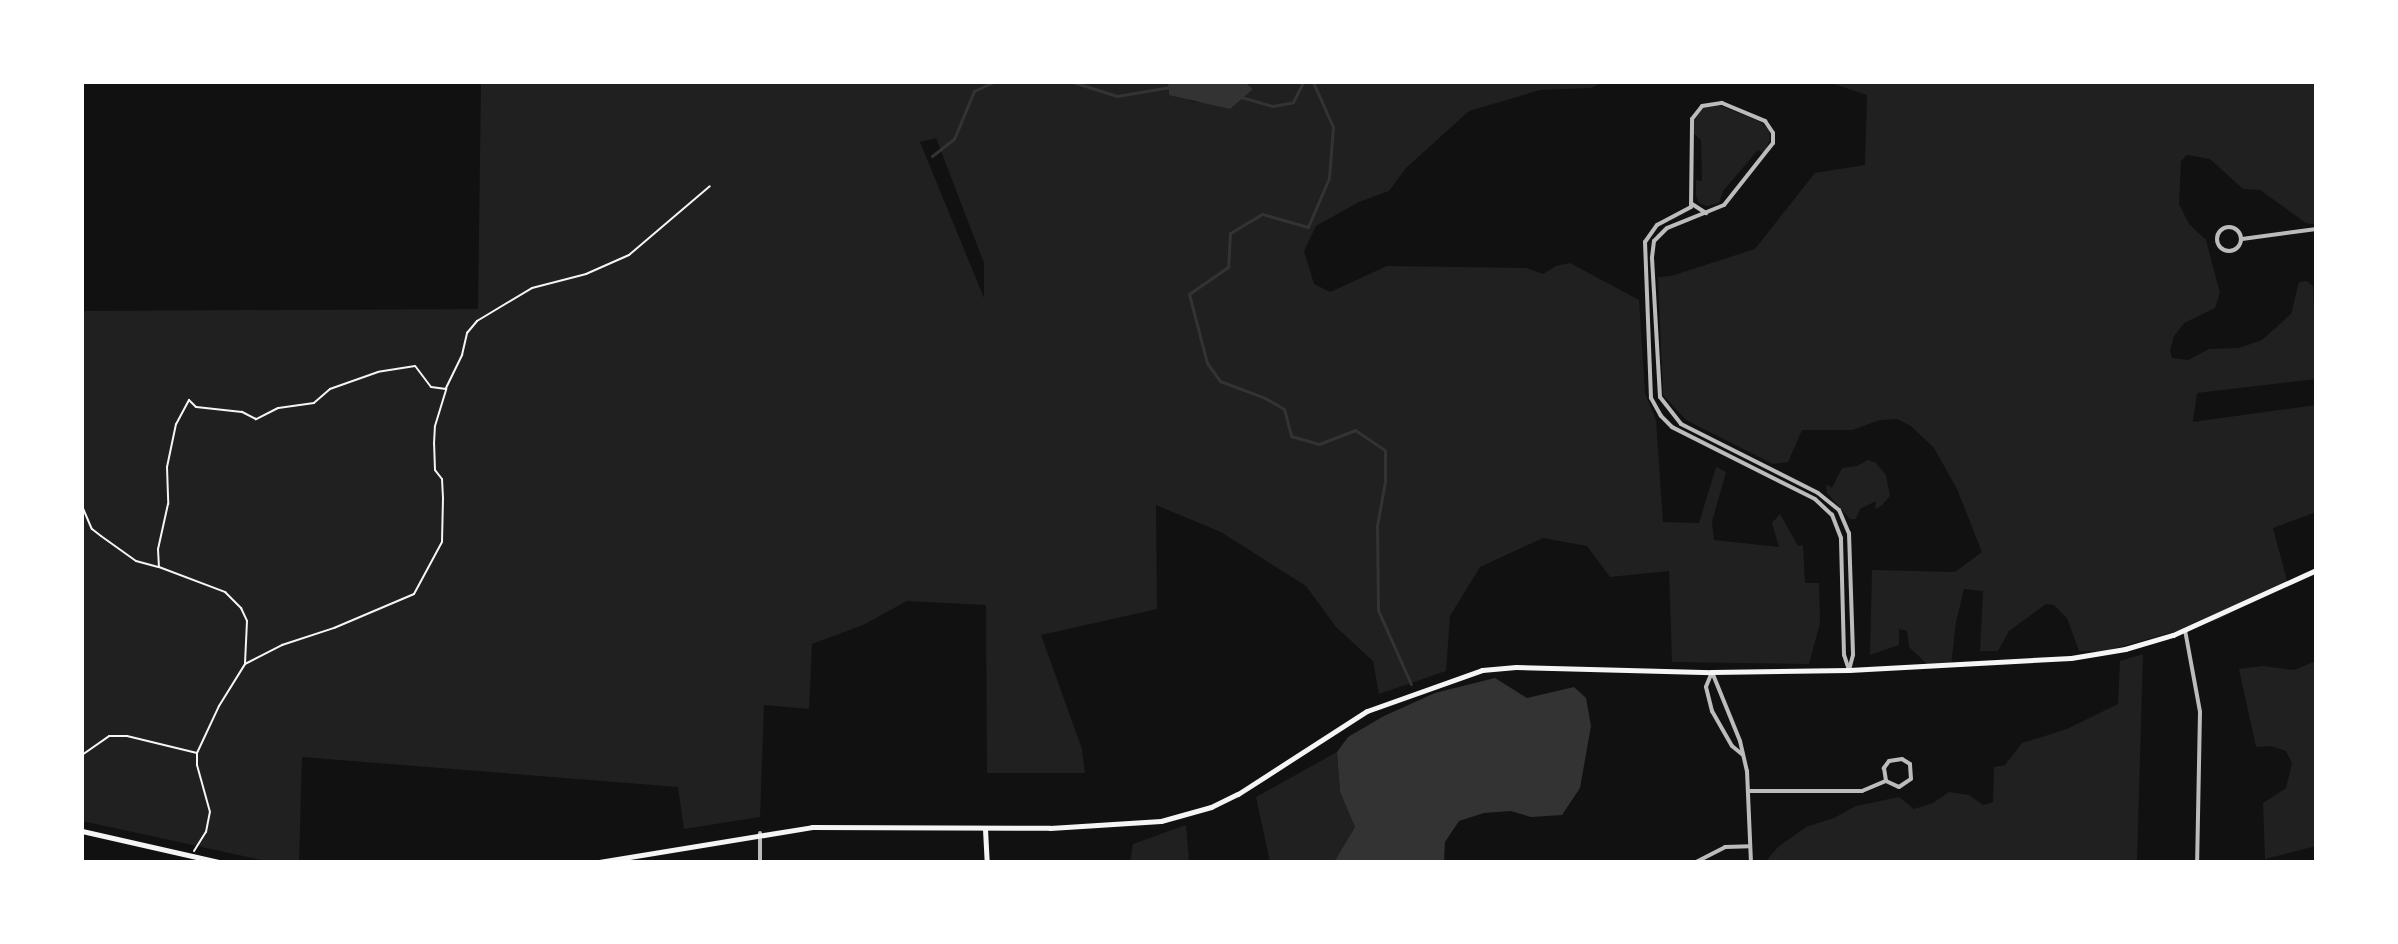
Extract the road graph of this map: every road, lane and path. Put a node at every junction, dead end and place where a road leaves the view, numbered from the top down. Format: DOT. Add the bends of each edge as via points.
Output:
graph roads {
  1 [pos="710,186"];
  2 [pos="1692,204"];
  3 [pos="1706,213"];
  4 [pos="2316,229"];
  5 [pos="2242,239"];
  6 [pos="446,389"];
  7 [pos="1743,455"];
  8 [pos="1740,462"];
  9 [pos="1818,493"];
  10 [pos="1815,499"];
  11 [pos="82,506"];
  12 [pos="1848,526"];
  13 [pos="1840,529"];
  14 [pos="159,567"];
  15 [pos="2316,570"];
  16 [pos="2185,630"];
  17 [pos="245,664"];
  18 [pos="1849,670"];
  19 [pos="1712,672"];
  20 [pos="197,753"];
  21 [pos="82,755"];
  22 [pos="1743,755"];
  23 [pos="1886,781"];
  24 [pos="1750,791"];
  25 [pos="985,829"];
  26 [pos="82,831"];
  27 [pos="760,833"];
  28 [pos="1750,846"];
  29 [pos="191,858"];
  30 [pos="219,862"];
  31 [pos="599,862"];
  32 [pos="760,862"];
  33 [pos="987,862"];
  34 [pos="1696,862"];
  35 [pos="1751,862"];
  36 [pos="2197,862"];
  1 -- 6 [label="path" via="637,250 611,264 532,288 469,330"];
  2 -- 3 [label="street"];
  2 -- 3 [label="street" via="1691,126 1696,110 1719,103 1759,117 1773,133 1770,150 1724,205"];
  2 -- 8 [label="street" via="1654,227 1644,245 1650,393 1672,427"];
  3 -- 7 [label="street" via="1664,230 1653,245 1659,391 1676,420"];
  4 -- 5 [label="street"];
  5 -- 5 [label="street" via="2227,227 2217,242 2233,251"];
  6 -- 14 [label="path" via="431,387 414,366 378,372 330,389 310,404 278,408 256,419 243,412 196,407 190,399 176,424 167,467"];
  6 -- 17 [label="path" via="434,444 435,470 442,479 442,542 414,594"];
  7 -- 8 [label="street"];
  7 -- 9 [label="street"];
  8 -- 10 [label="street"];
  9 -- 10 [label="street"];
  9 -- 12 [label="street" via="1835,505"];
  10 -- 13 [label="street"];
  11 -- 14 [label="path" via="92,529 136,561"];
  12 -- 13 [label="street"];
  12 -- 18 [label="street" via="1853,655"];
  13 -- 18 [label="street" via="1844,655"];
  14 -- 17 [label="path" via="225,592 241,608 247,621"];
  15 -- 16 [label="main road"];
  16 -- 18 [label="main road" via="2125,649 2071,658"];
  16 -- 36 [label="street" via="2200,712"];
  17 -- 20 [label="path"];
  18 -- 19 [label="main road"];
  19 -- 22 [label="street"];
  19 -- 22 [label="street" via="1706,687 1712,711"];
  19 -- 25 [label="main road" via="1516,667 1460,675 1367,711 1211,807 1161,821"];
  20 -- 21 [label="path" via="109,736"];
  20 -- 29 [label="path" via="210,812"];
  22 -- 24 [label="street"];
  23 -- 23 [label="street" via="1883,773 1889,761 1910,764 1913,774 1904,786"];
  23 -- 24 [label="street" via="1862,791"];
  24 -- 28 [label="street"];
  25 -- 27 [label="main road" via="845,825"];
  25 -- 33 [label="main road"];
  26 -- 29 [label="main road"];
  27 -- 31 [label="main road"];
  27 -- 32 [label="street"];
  28 -- 34 [label="street" via="1725,847"];
  28 -- 35 [label="street"];
  29 -- 30 [label="main road"];
}
